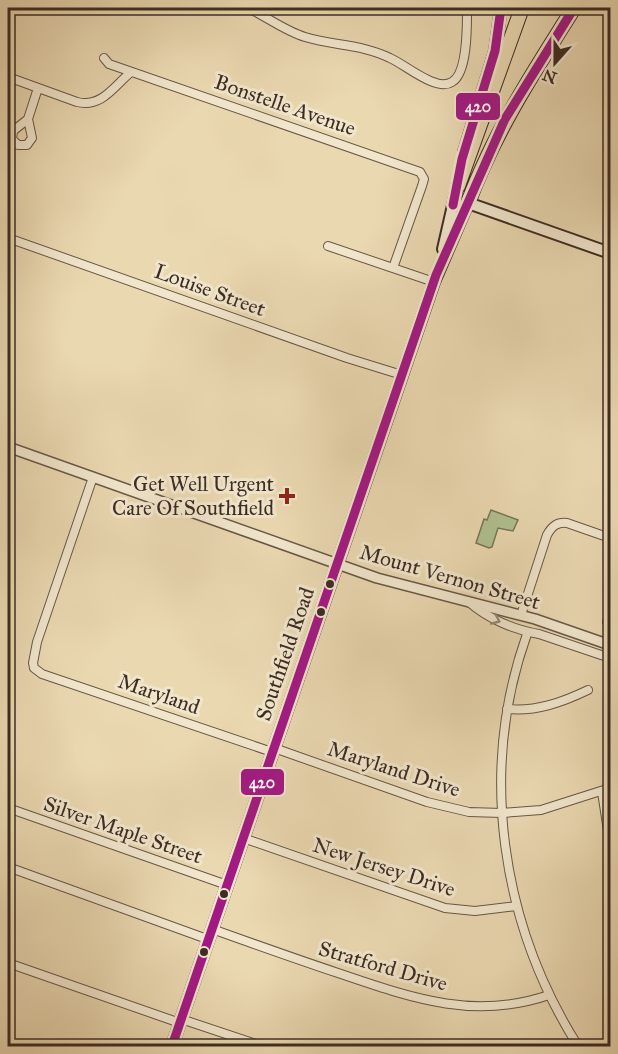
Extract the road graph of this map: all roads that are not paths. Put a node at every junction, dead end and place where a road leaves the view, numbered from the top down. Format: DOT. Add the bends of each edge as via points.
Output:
graph roads {
  1 [pos="248,8"];
  2 [pos="467,8"];
  3 [pos="501,8"];
  4 [pos="522,8"];
  5 [pos="574,8"];
  6 [pos="104,58"];
  7 [pos="131,72"];
  8 [pos="8,77"];
  9 [pos="38,88"];
  10 [pos="28,119"];
  11 [pos="458,186"];
  12 [pos="468,203"];
  13 [pos="8,238"];
  14 [pos="328,246"];
  15 [pos="610,253"];
  16 [pos="393,268"];
  17 [pos="435,278"];
  18 [pos="402,375"];
  19 [pos="8,447"];
  20 [pos="93,477"];
  21 [pos="610,538"];
  22 [pos="337,563"];
  23 [pos="468,602"];
  24 [pos="610,610"];
  25 [pos="521,615"];
  26 [pos="607,622"];
  27 [pos="527,634"];
  28 [pos="610,645"];
  29 [pos="610,658"];
  30 [pos="588,690"];
  31 [pos="507,709"];
  32 [pos="273,750"];
  33 [pos="607,790"];
  34 [pos="8,808"];
  35 [pos="502,813"];
  36 [pos="243,838"];
  37 [pos="610,844"];
  38 [pos="8,867"];
  39 [pos="227,885"];
  40 [pos="517,906"];
  41 [pos="210,934"];
  42 [pos="8,963"];
  43 [pos="549,995"];
  44 [pos="180,1021"];
  45 [pos="172,1047"];
  46 [pos="262,1047"];
  47 [pos="578,1047"];
  1 -- 2 [label="street" via="300,35 372,50 443,85 453,82 463,68"];
  3 -- 11 [label="main road, Southfield Road" via="498,38 462,159"];
  4 -- 11 [label="highway"];
  5 -- 12 [label="highway" via="505,119"];
  6 -- 7 [label="street, Bonstelle Avenue" via="109,64"];
  7 -- 9 [label="street" via="102,99 89,104"];
  7 -- 16 [label="street, Bonstelle Avenue" via="415,169 424,178"];
  8 -- 9 [label="street"];
  9 -- 10 [label="street"];
  11 -- 17 [label="main road, Southfield Road"];
  12 -- 15 [label="main road"];
  12 -- 17 [label="main road, Southfield Road"];
  13 -- 18 [label="street, Louise Street"];
  14 -- 16 [label="street"];
  16 -- 17 [label="street"];
  17 -- 18 [label="main road, Southfield Road"];
  18 -- 22 [label="main road, Southfield Road"];
  19 -- 20 [label="street, Mount Vernon Street"];
  20 -- 22 [label="street, Mount Vernon Street"];
  20 -- 32 [label="street, Maryland" via="36,642 34,668 42,674"];
  21 -- 25 [label="street" via="567,523 552,527"];
  22 -- 23 [label="street, Mount Vernon Street" via="389,582"];
  22 -- 32 [label="main road, Southfield Road"];
  23 -- 25 [label="street, Mount Vernon Street"];
  23 -- 27 [label="street, one-way" via="481,614"];
  24 -- 26 [label="street"];
  25 -- 28 [label="street, Mount Vernon Street"];
  27 -- 29 [label="street" via="539,634"];
  27 -- 31 [label="street"];
  30 -- 31 [label="street" via="540,707"];
  31 -- 35 [label="street" via="501,766"];
  32 -- 35 [label="street, Maryland Drive" via="427,802 470,812"];
  32 -- 36 [label="main road, Southfield Road"];
  33 -- 35 [label="street, Maryland Drive" via="549,809"];
  33 -- 37 [label="street"];
  34 -- 39 [label="street, Silver Maple Street"];
  35 -- 40 [label="street"];
  36 -- 39 [label="main road, Southfield Road"];
  36 -- 40 [label="street, New Jersey Drive" via="445,908 475,911"];
  38 -- 41 [label="street, Stratford Drive"];
  39 -- 41 [label="main road, Southfield Road"];
  40 -- 43 [label="street"];
  41 -- 43 [label="street, Stratford Drive" via="449,1005 482,1006"];
  41 -- 44 [label="main road, Southfield Road"];
  42 -- 44 [label="street"];
  43 -- 47 [label="street"];
  44 -- 45 [label="main road, Southfield Road"];
  44 -- 46 [label="street"];
}
